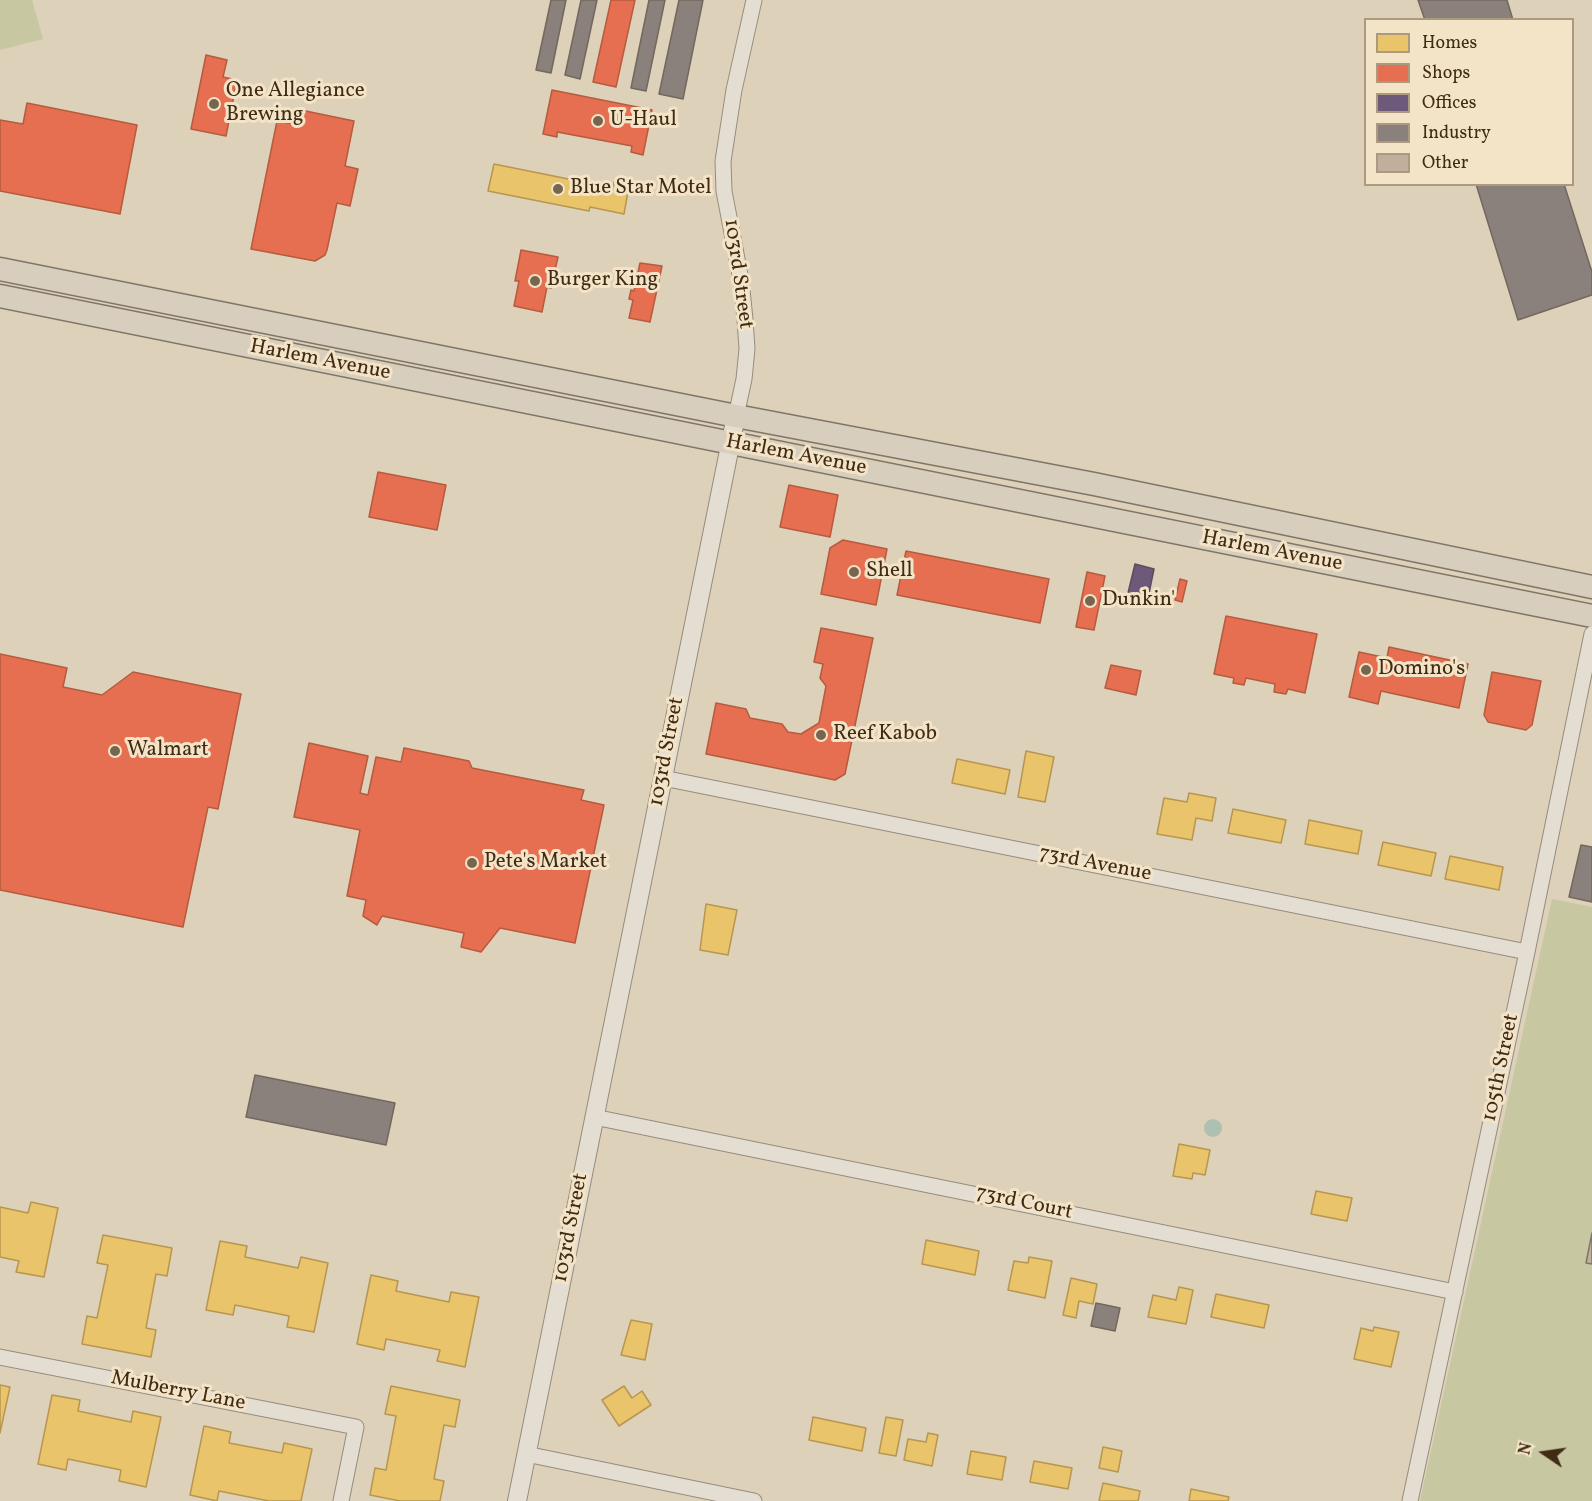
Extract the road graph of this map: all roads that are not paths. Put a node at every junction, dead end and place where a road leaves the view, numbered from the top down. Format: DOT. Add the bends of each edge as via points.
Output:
graph roads {
  1 [pos="754,0"];
  2 [pos="0,270"];
  3 [pos="0,296"];
  4 [pos="736,416"];
  5 [pos="730,443"];
  6 [pos="1592,587"];
  7 [pos="1592,616"];
  8 [pos="1592,634"];
  9 [pos="663,777"];
  10 [pos="1527,952"];
  11 [pos="594,1117"];
  12 [pos="1455,1292"];
  13 [pos="0,1357"];
  14 [pos="526,1454"];
  15 [pos="341,1501"];
  16 [pos="517,1501"];
  17 [pos="754,1501"];
  18 [pos="1410,1501"];
  1 -- 4 [label="street, 103rd Street" via="723,161 747,349"];
  2 -- 4 [label="main road, Harlem Avenue"];
  3 -- 5 [label="main road, Harlem Avenue"];
  4 -- 5 [label="street, 103rd Street"];
  4 -- 6 [label="main road, Harlem Avenue" via="1094,484"];
  5 -- 7 [label="main road, Harlem Avenue"];
  5 -- 9 [label="street, 103rd Street"];
  8 -- 10 [label="street, 105th Street"];
  9 -- 10 [label="street, 73rd Avenue"];
  9 -- 11 [label="street, 103rd Street"];
  10 -- 12 [label="street, 105th Street"];
  11 -- 12 [label="street, 73rd Court"];
  11 -- 14 [label="street, 103rd Street"];
  12 -- 18 [label="street, 105th Street"];
  13 -- 15 [label="street, Mulberry Lane" via="356,1427"];
  14 -- 16 [label="street, 103rd Street"];
  14 -- 17 [label="street"];
}
